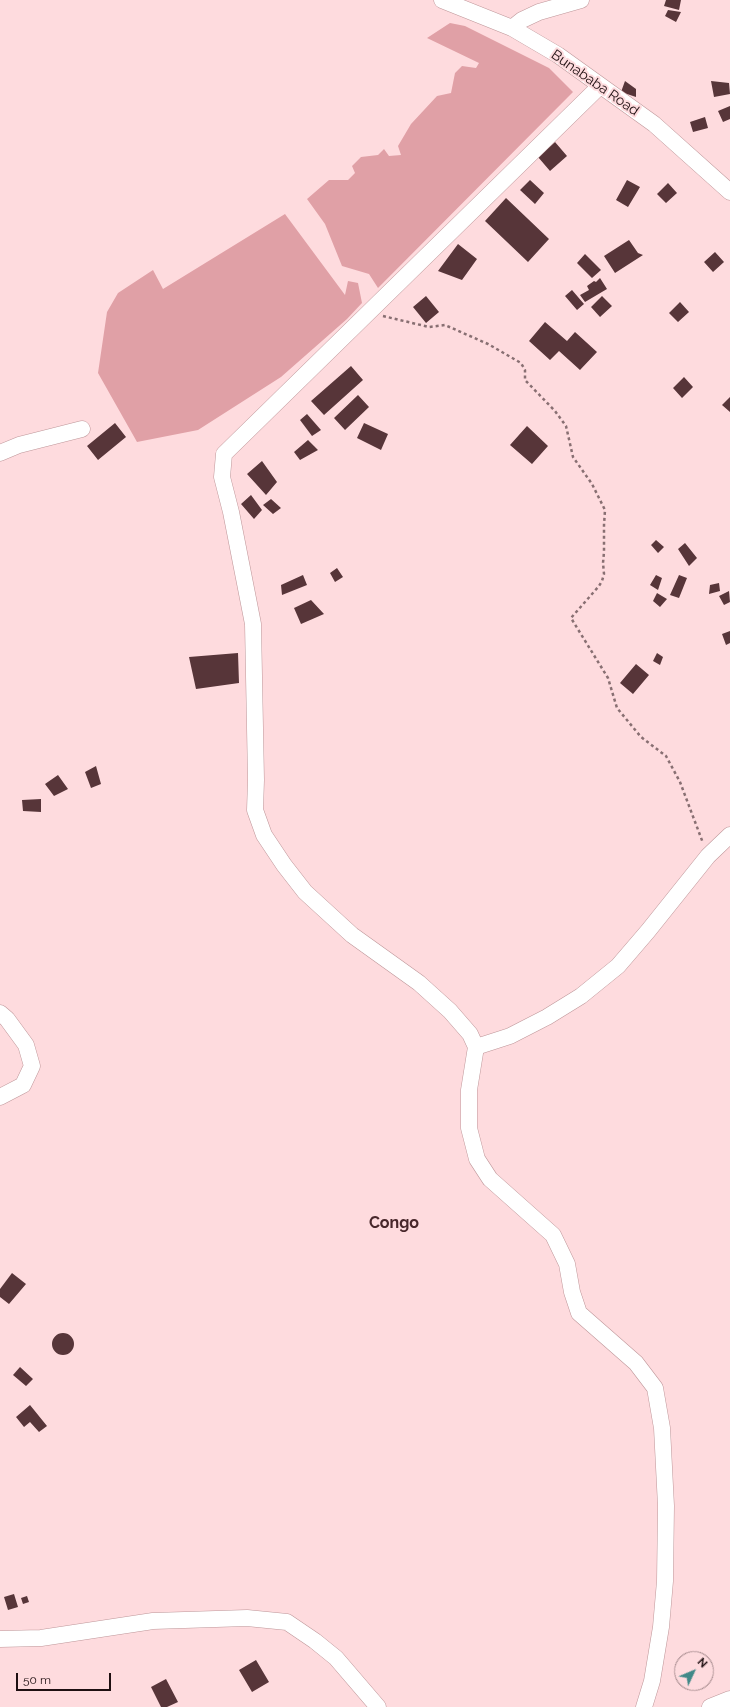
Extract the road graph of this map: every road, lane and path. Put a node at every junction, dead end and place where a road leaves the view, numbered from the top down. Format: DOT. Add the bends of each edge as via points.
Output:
graph roads {
  1 [pos="442,0"];
  2 [pos="581,0"];
  3 [pos="512,28"];
  4 [pos="600,86"];
  5 [pos="730,192"];
  6 [pos="371,311"];
  7 [pos="82,429"];
  8 [pos="0,454"];
  9 [pos="730,835"];
  10 [pos="708,856"];
  11 [pos="0,1013"];
  12 [pos="476,1047"];
  13 [pos="0,1097"];
  14 [pos="0,1640"];
  15 [pos="730,1699"];
  16 [pos="378,1707"];
  17 [pos="644,1707"];
  18 [pos="710,1707"];
  1 -- 3 [label="street, Bunababa Road"];
  2 -- 3 [label="street" via="539,12"];
  3 -- 4 [label="street, Bunababa Road" via="558,55"];
  4 -- 5 [label="street, Bunababa Road" via="654,124"];
  4 -- 6 [label="street"];
  6 -- 10 [label="path" via="389,319 417,325 445,325 488,344 521,363 525,370 525,380 566,426 572,457 592,484 605,510 602,581 571,618 608,678 617,708 641,737 666,756 696,821"];
  6 -- 12 [label="street" via="224,454 222,477 253,624 255,810 264,835 305,892 352,935 419,984 450,1011 470,1034"];
  7 -- 8 [label="street" via="19,445"];
  9 -- 10 [label="street"];
  10 -- 12 [label="street" via="618,966 581,996 547,1017 510,1036"];
  11 -- 13 [label="street" via="8,1019 26,1045 32,1066 23,1085"];
  12 -- 17 [label="street" via="469,1090 469,1128 477,1159 490,1179 553,1235 567,1264 579,1313 636,1363 655,1388 662,1428 666,1506 665,1581 652,1681"];
  14 -- 16 [label="street" via="41,1638 153,1621 247,1618 287,1622 336,1658"];
  15 -- 18 [label="street"];
}
